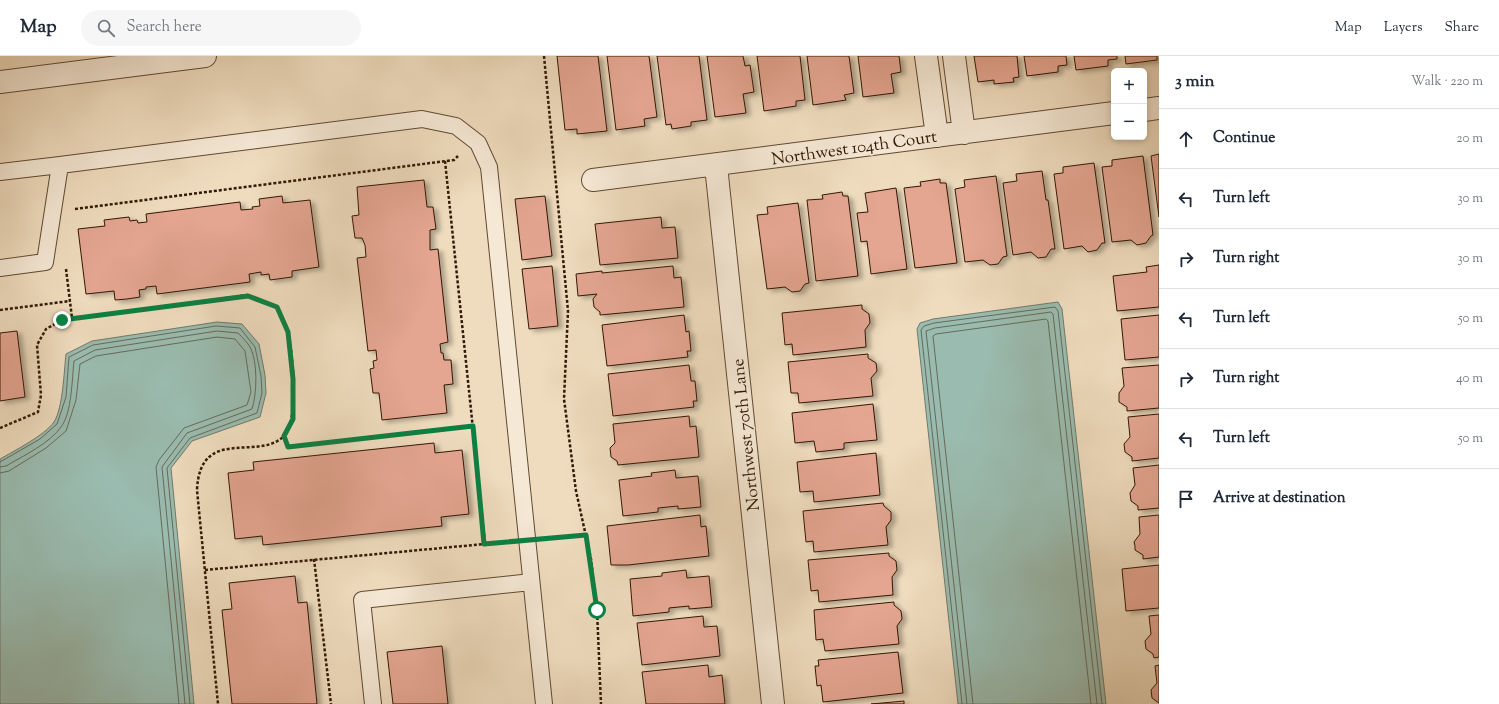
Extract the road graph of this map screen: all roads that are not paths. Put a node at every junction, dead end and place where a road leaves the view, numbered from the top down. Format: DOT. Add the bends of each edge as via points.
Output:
graph roads {
  1 [pos="204,56"];
  2 [pos="926,56"];
  3 [pos="954,56"];
  4 [pos="135,60"];
  5 [pos="0,82"];
  6 [pos="1159,108"];
  7 [pos="1147,110"];
  8 [pos="1111,114"];
  9 [pos="964,133"];
  10 [pos="937,136"];
  11 [pos="60,165"];
  12 [pos="716,166"];
  13 [pos="0,172"];
  14 [pos="593,180"];
  15 [pos="0,268"];
  16 [pos="531,582"];
  17 [pos="373,704"];
  18 [pos="544,704"];
  19 [pos="773,704"];
  1 -- 4 [label="street"];
  2 -- 10 [label="street"];
  3 -- 9 [label="street"];
  4 -- 5 [label="street"];
  6 -- 7 [label="street"];
  8 -- 9 [label="street, Northwest 104th Court"];
  9 -- 10 [label="street, Northwest 104th Court"];
  10 -- 12 [label="street, Northwest 104th Court"];
  11 -- 13 [label="lane"];
  11 -- 15 [label="lane" via="45,262"];
  11 -- 16 [label="lane" via="422,119 456,126 478,143 489,167"];
  12 -- 14 [label="street, Northwest 104th Court"];
  12 -- 19 [label="street, Northwest 70th Lane"];
  16 -- 17 [label="lane" via="362,600"];
  16 -- 18 [label="lane"];
}
